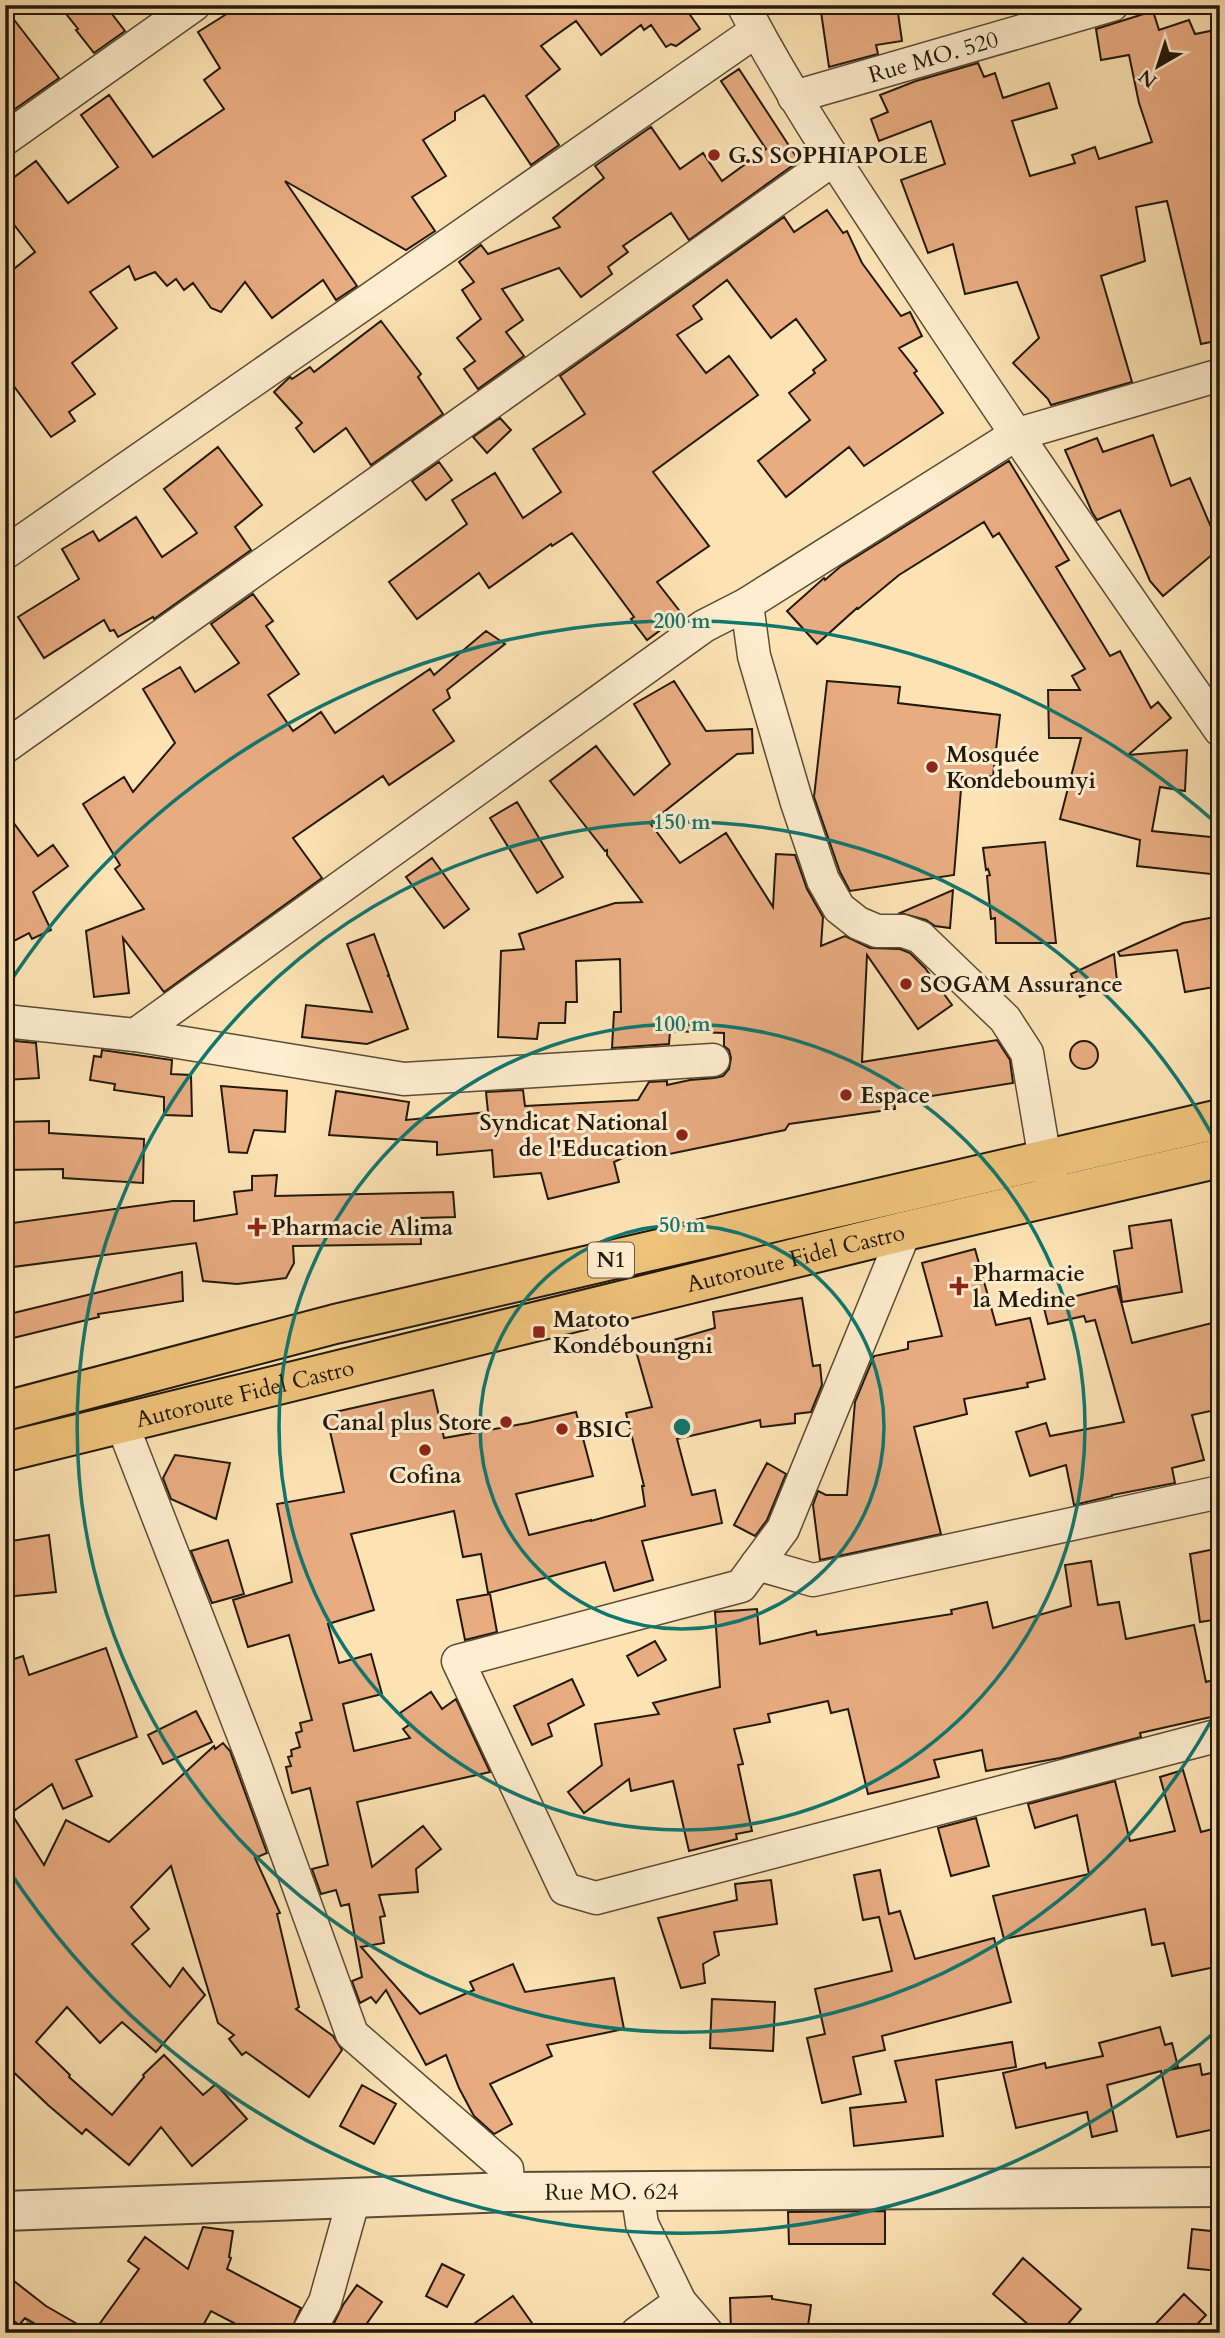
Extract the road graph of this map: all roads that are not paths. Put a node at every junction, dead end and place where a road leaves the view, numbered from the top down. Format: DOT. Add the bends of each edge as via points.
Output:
graph roads {
  1 [pos="194,5"];
  2 [pos="1112,5"];
  3 [pos="750,18"];
  4 [pos="794,97"];
  5 [pos="5,139"];
  6 [pos="834,159"];
  7 [pos="1220,376"];
  8 [pos="1015,435"];
  9 [pos="5,553"];
  10 [pos="747,604"];
  11 [pos="1220,730"];
  12 [pos="5,747"];
  13 [pos="5,1021"];
  14 [pos="135,1035"];
  15 [pos="713,1060"];
  16 [pos="1220,1119"];
  17 [pos="1220,1158"];
  18 [pos="1045,1160"];
  19 [pos="1055,1196"];
  20 [pos="905,1231"];
  21 [pos="5,1411"];
  22 [pos="122,1424"];
  23 [pos="5,1452"];
  24 [pos="1220,1492"];
  25 [pos="757,1564"];
  26 [pos="1220,1735"];
  27 [pos="1220,2188"];
  28 [pos="638,2190"];
  29 [pos="509,2192"];
  30 [pos="354,2198"];
  31 [pos="5,2211"];
  32 [pos="680,2302"];
  33 [pos="308,2333"];
  34 [pos="637,2333"];
  35 [pos="707,2333"];
  1 -- 5 [label="street"];
  2 -- 4 [label="street, Rue MO. 520"];
  3 -- 4 [label="street"];
  3 -- 9 [label="street"];
  4 -- 6 [label="street"];
  6 -- 8 [label="street"];
  6 -- 12 [label="street"];
  7 -- 8 [label="street"];
  8 -- 10 [label="street"];
  8 -- 11 [label="street"];
  10 -- 14 [label="street" via="704,626"];
  10 -- 18 [label="street" via="754,656 823,880 839,908 858,923 877,931 920,937 1005,1019 1027,1053"];
  13 -- 14 [label="street"];
  14 -- 15 [label="street" via="404,1079"];
  16 -- 18 [label="highway, Autoroute Fidel Castro / N1"];
  17 -- 19 [label="highway, Autoroute Fidel Castro / N1"];
  18 -- 19 [label="street"];
  18 -- 21 [label="highway, Autoroute Fidel Castro / N1" via="335,1324"];
  19 -- 20 [label="highway, Autoroute Fidel Castro / N1"];
  20 -- 22 [label="highway, Autoroute Fidel Castro / N1"];
  20 -- 25 [label="street" via="783,1529"];
  22 -- 23 [label="highway, Autoroute Fidel Castro / N1"];
  22 -- 29 [label="street" via="253,1760 352,2034 507,2169"];
  24 -- 25 [label="street" via="813,1580"];
  25 -- 26 [label="street" via="741,1586 458,1661 565,1889 596,1898"];
  27 -- 28 [label="street, Rue MO. 624"];
  28 -- 29 [label="street, Rue MO. 624"];
  28 -- 32 [label="street" via="642,2224"];
  29 -- 30 [label="street, Rue MO. 624"];
  30 -- 31 [label="street, Rue MO. 624"];
  30 -- 33 [label="street" via="325,2302"];
  32 -- 34 [label="street"];
  32 -- 35 [label="street"];
}
